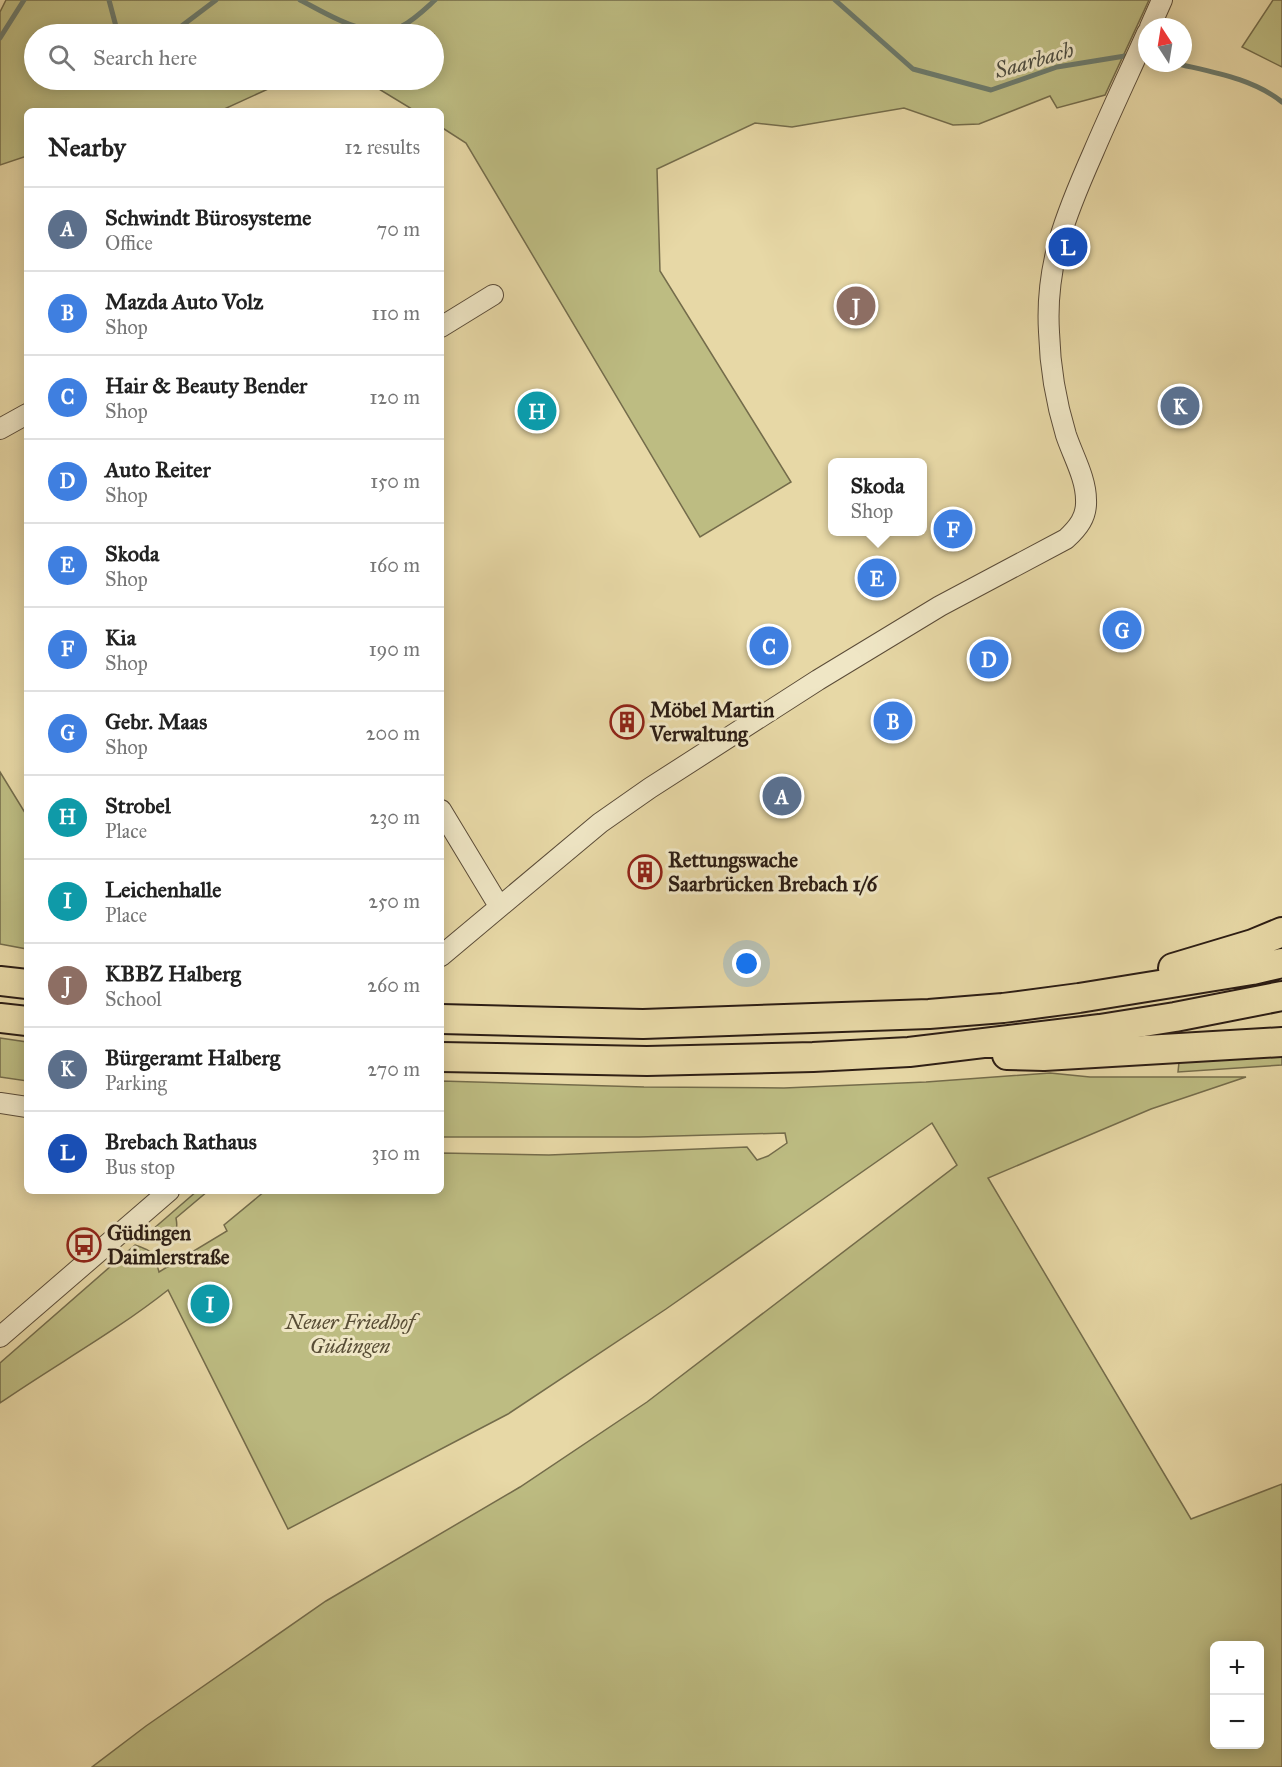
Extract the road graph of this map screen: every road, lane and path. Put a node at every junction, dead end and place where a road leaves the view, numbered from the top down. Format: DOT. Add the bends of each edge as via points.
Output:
graph roads {
  1 [pos="1162,0"];
  2 [pos="1154,18"];
  3 [pos="1138,53"];
  4 [pos="493,295"];
  5 [pos="444,325"];
  6 [pos="24,416"];
  7 [pos="0,429"];
  8 [pos="444,815"];
  9 [pos="499,906"];
  10 [pos="1282,932"];
  11 [pos="444,953"];
  12 [pos="1282,963"];
  13 [pos="0,981"];
  14 [pos="24,984"];
  15 [pos="1282,996"];
  16 [pos="1079,998"];
  17 [pos="0,1018"];
  18 [pos="444,1019"];
  19 [pos="24,1021"];
  20 [pos="1282,1042"];
  21 [pos="909,1052"];
  22 [pos="444,1057"];
  23 [pos="0,1103"];
  24 [pos="24,1107"];
  25 [pos="166,1194"];
  26 [pos="0,1337"];
  1 -- 2 [label="street"];
  3 -- 9 [label="street" via="1068,210 1051,276 1052,373 1066,434 1085,488 1087,501 1082,521 1066,539 940,606 650,788 600,823"];
  4 -- 5 [label="street"];
  6 -- 7 [label="street"];
  8 -- 9 [label="street"];
  9 -- 11 [label="street"];
  10 -- 16 [label="highway"];
  12 -- 16 [label="highway"];
  13 -- 14 [label="highway"];
  15 -- 21 [label="highway" via="1100,1029"];
  16 -- 18 [label="highway" via="939,1014 814,1020 643,1024"];
  17 -- 19 [label="highway"];
  20 -- 21 [label="highway" via="1044,1056"];
  21 -- 22 [label="highway" via="647,1061"];
  23 -- 24 [label="street"];
  25 -- 26 [label="street"];
}
